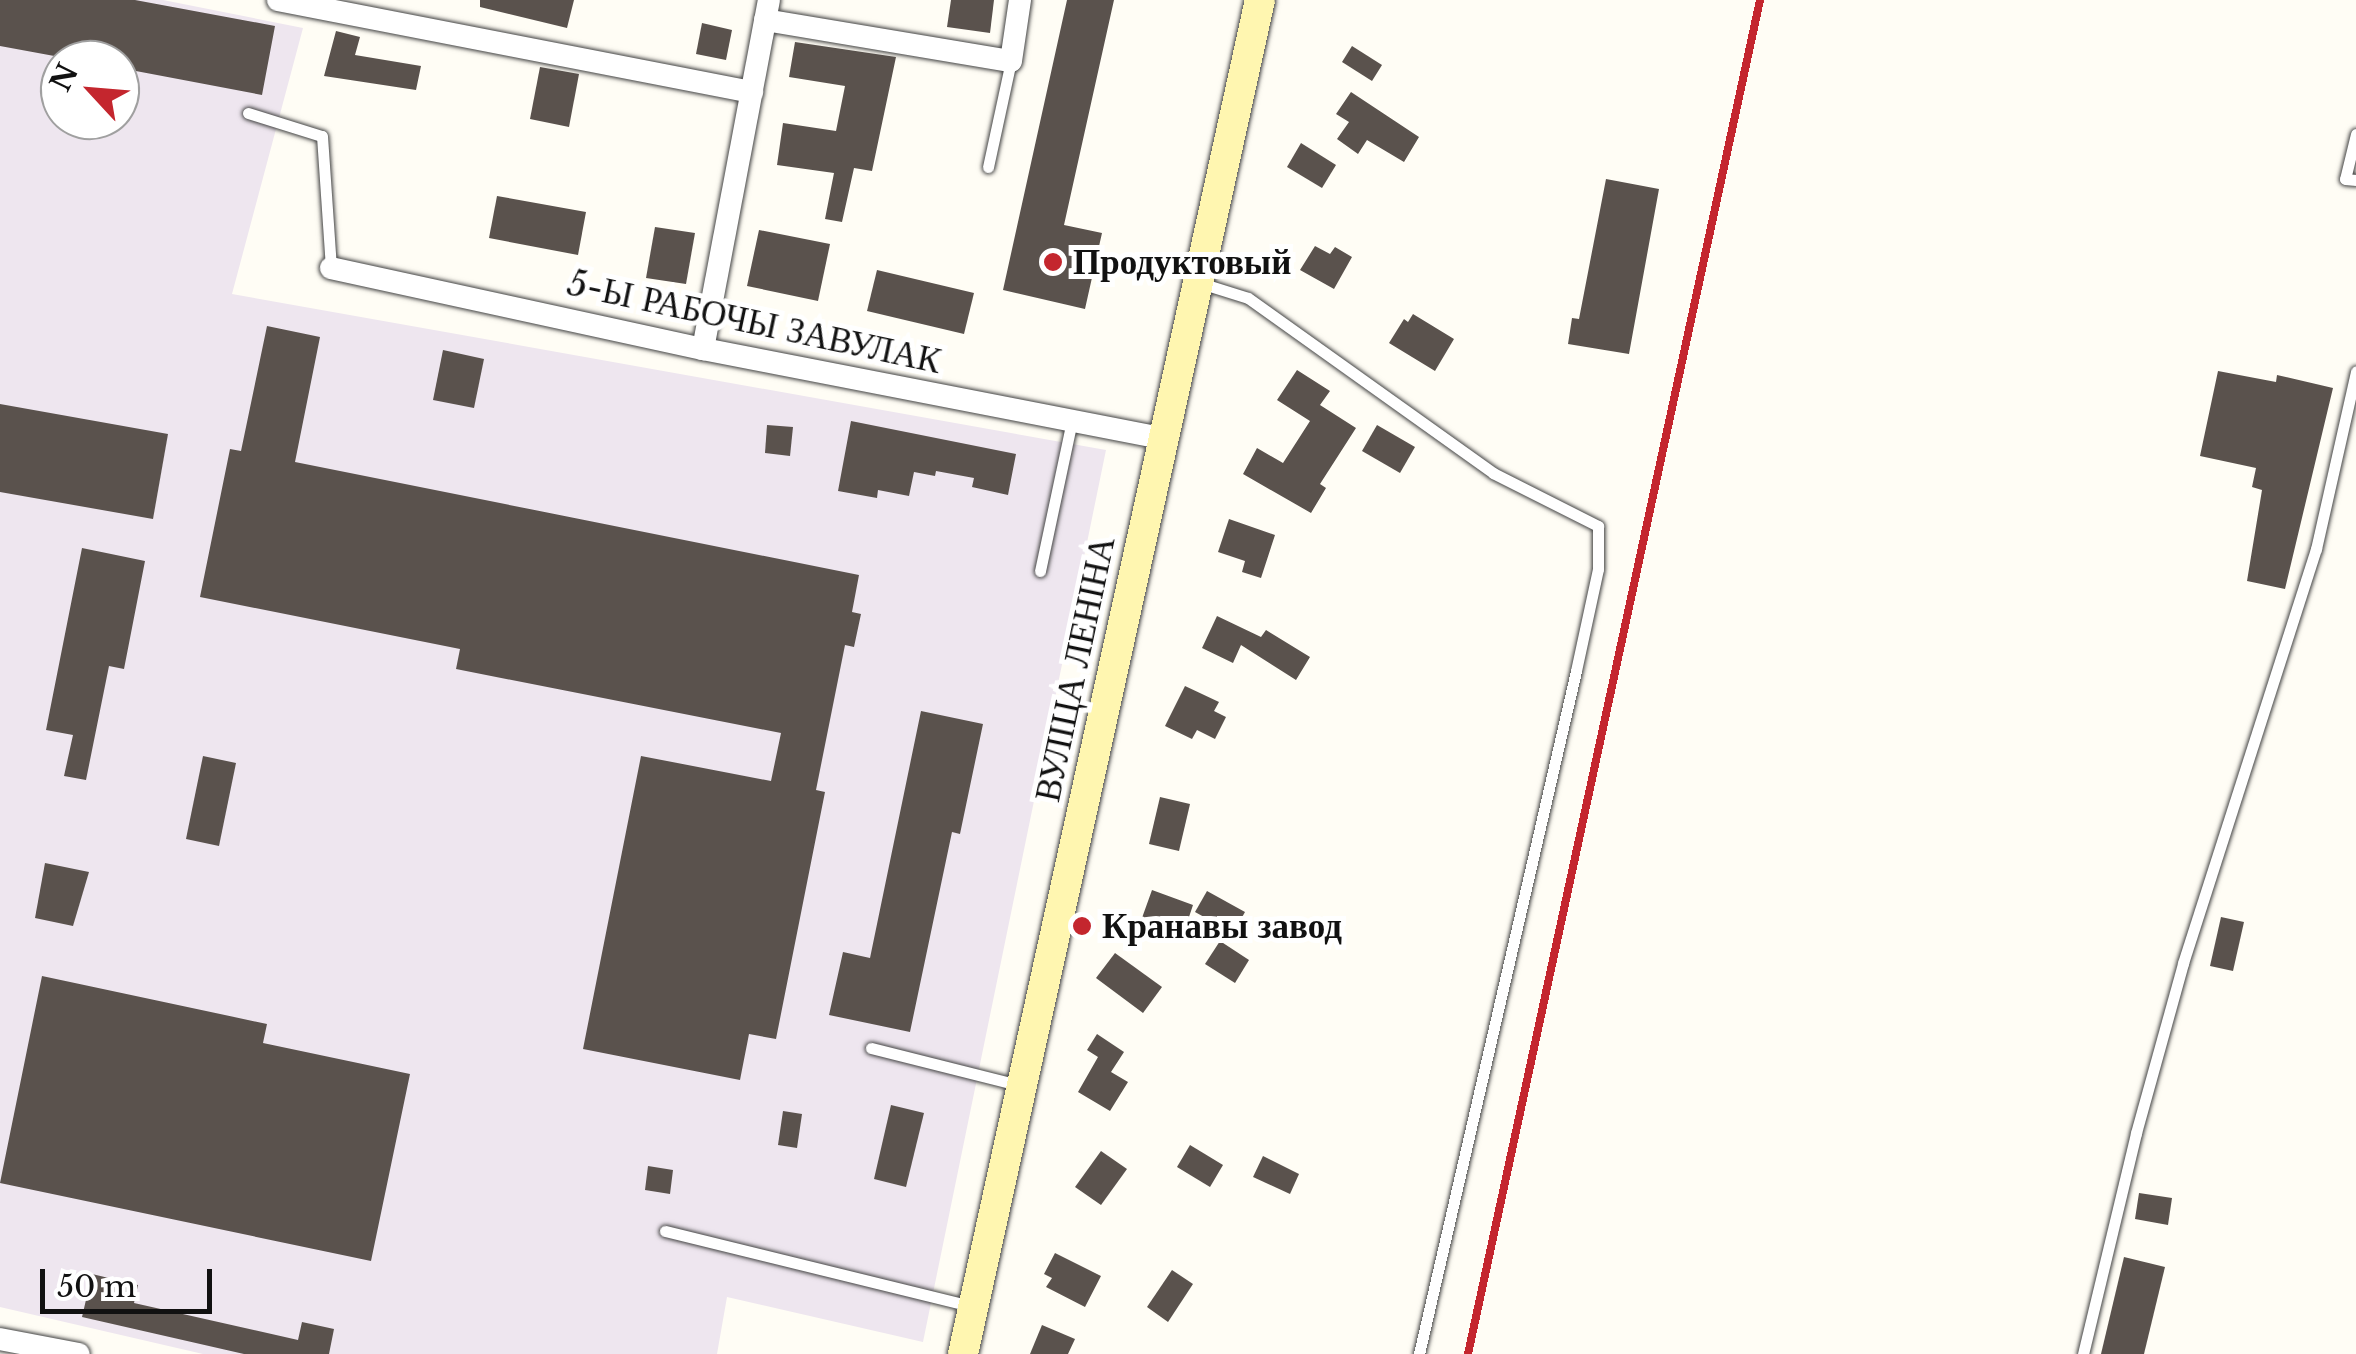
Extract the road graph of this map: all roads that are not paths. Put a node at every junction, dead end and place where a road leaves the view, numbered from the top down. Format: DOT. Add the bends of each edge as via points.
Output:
graph roads {
  1 [pos="278,0"];
  2 [pos="1020,0"];
  3 [pos="1260,0"];
  4 [pos="309,3"];
  5 [pos="767,10"];
  6 [pos="1011,60"];
  7 [pos="752,92"];
  8 [pos="248,113"];
  9 [pos="2356,134"];
  10 [pos="988,167"];
  11 [pos="2356,180"];
  12 [pos="331,268"];
  13 [pos="1200,284"];
  14 [pos="703,350"];
  15 [pos="2356,372"];
  16 [pos="1072,421"];
  17 [pos="1164,439"];
  18 [pos="1040,571"];
  19 [pos="871,1048"];
  20 [pos="1022,1086"];
  21 [pos="665,1231"];
  22 [pos="974,1307"];
  23 [pos="0,1339"];
  24 [pos="79,1354"];
  25 [pos="964,1354"];
  26 [pos="1419,1354"];
  27 [pos="2083,1354"];
  1 -- 4 [label="street"];
  2 -- 6 [label="street"];
  3 -- 13 [label="main road, ВУЛІЦА ЛЕНІНА"];
  4 -- 7 [label="street"];
  5 -- 6 [label="street"];
  5 -- 7 [label="street"];
  6 -- 10 [label="lane"];
  7 -- 14 [label="street"];
  8 -- 12 [label="lane" via="322,136"];
  9 -- 11 [label="lane" via="2345,179"];
  12 -- 14 [label="street, 5-Ы РАБОЧЫ ЗАВУЛАК"];
  13 -- 17 [label="main road, ВУЛІЦА ЛЕНІНА"];
  13 -- 26 [label="lane" via="1248,298 1493,472 1598,526 1598,569 1576,671"];
  14 -- 16 [label="street, 5-Ы РАБОЧЫ ЗАВУЛАК"];
  15 -- 27 [label="lane" via="2316,549 2183,963"];
  16 -- 17 [label="street, 5-Ы РАБОЧЫ ЗАВУЛАК"];
  16 -- 18 [label="lane"];
  17 -- 20 [label="main road, ВУЛІЦА ЛЕНІНА"];
  19 -- 20 [label="lane"];
  20 -- 22 [label="main road, ВУЛІЦА ЛЕНІНА"];
  21 -- 22 [label="lane"];
  22 -- 25 [label="main road, ВУЛІЦА ЛЕНІНА"];
  23 -- 24 [label="street"];
}
